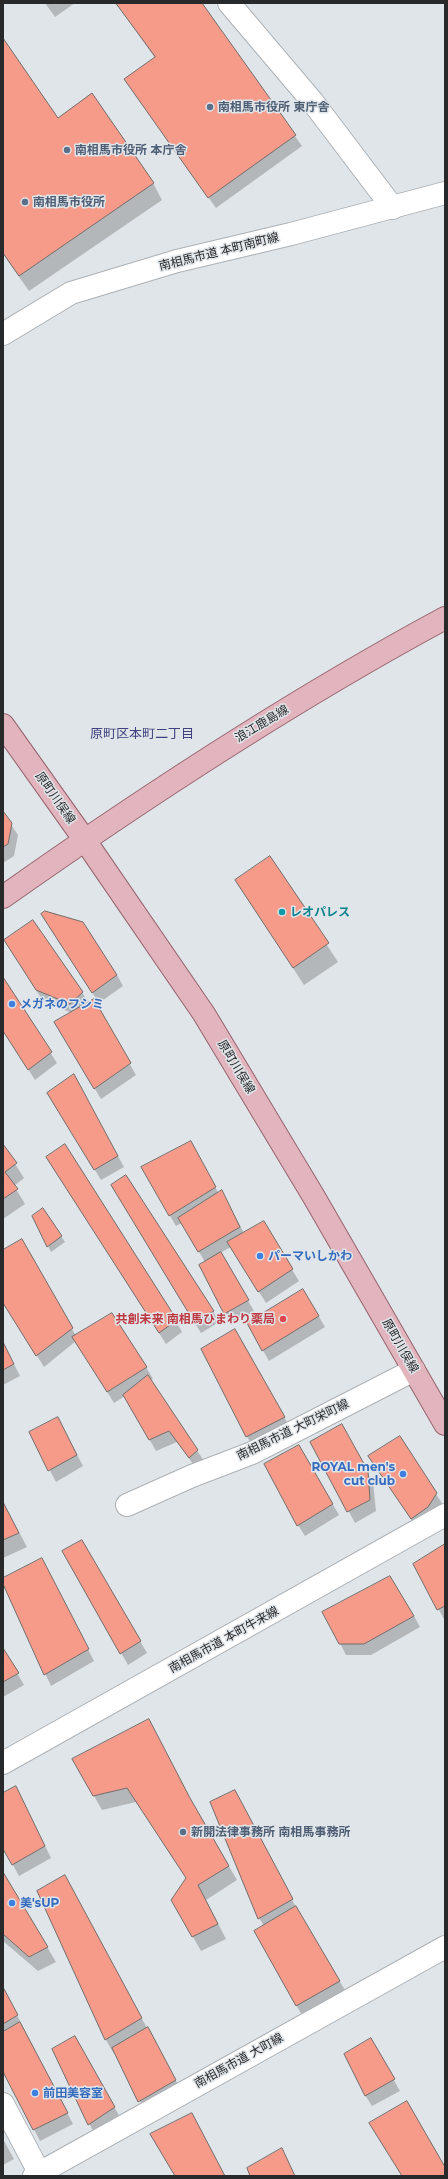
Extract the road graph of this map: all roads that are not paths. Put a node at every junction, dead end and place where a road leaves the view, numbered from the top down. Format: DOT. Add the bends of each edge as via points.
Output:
graph roads {
  1 [pos="228,3"];
  2 [pos="445,193"];
  3 [pos="393,208"];
  4 [pos="3,334"];
  5 [pos="445,618"];
  6 [pos="3,725"];
  7 [pos="84,839"];
  8 [pos="3,897"];
  9 [pos="414,1370"];
  10 [pos="445,1424"];
  11 [pos="127,1505"];
  12 [pos="445,1516"];
  13 [pos="3,1763"];
  14 [pos="445,1947"];
  15 [pos="3,2104"];
  16 [pos="38,2175"];
  1 -- 3 [label="street" via="312,101"];
  2 -- 3 [label="street, 南相馬市道 本町南町線"];
  3 -- 4 [label="street, 南相馬市道 本町南町線" via="177,261 71,293"];
  5 -- 7 [label="main road, 浪江鹿島線" via="364,662 205,759"];
  6 -- 7 [label="main road, 原町川俣線"];
  7 -- 8 [label="main road, 浪江鹿島線"];
  7 -- 9 [label="main road, 原町川俣線" via="204,1014"];
  9 -- 10 [label="main road, 原町川俣線"];
  9 -- 11 [label="street, 南相馬市道 大町栄町線" via="252,1453"];
  12 -- 13 [label="street, 南相馬市道 本町牛来線"];
  14 -- 16 [label="street, 南相馬市道 大町線"];
  15 -- 16 [label="street"];
}
